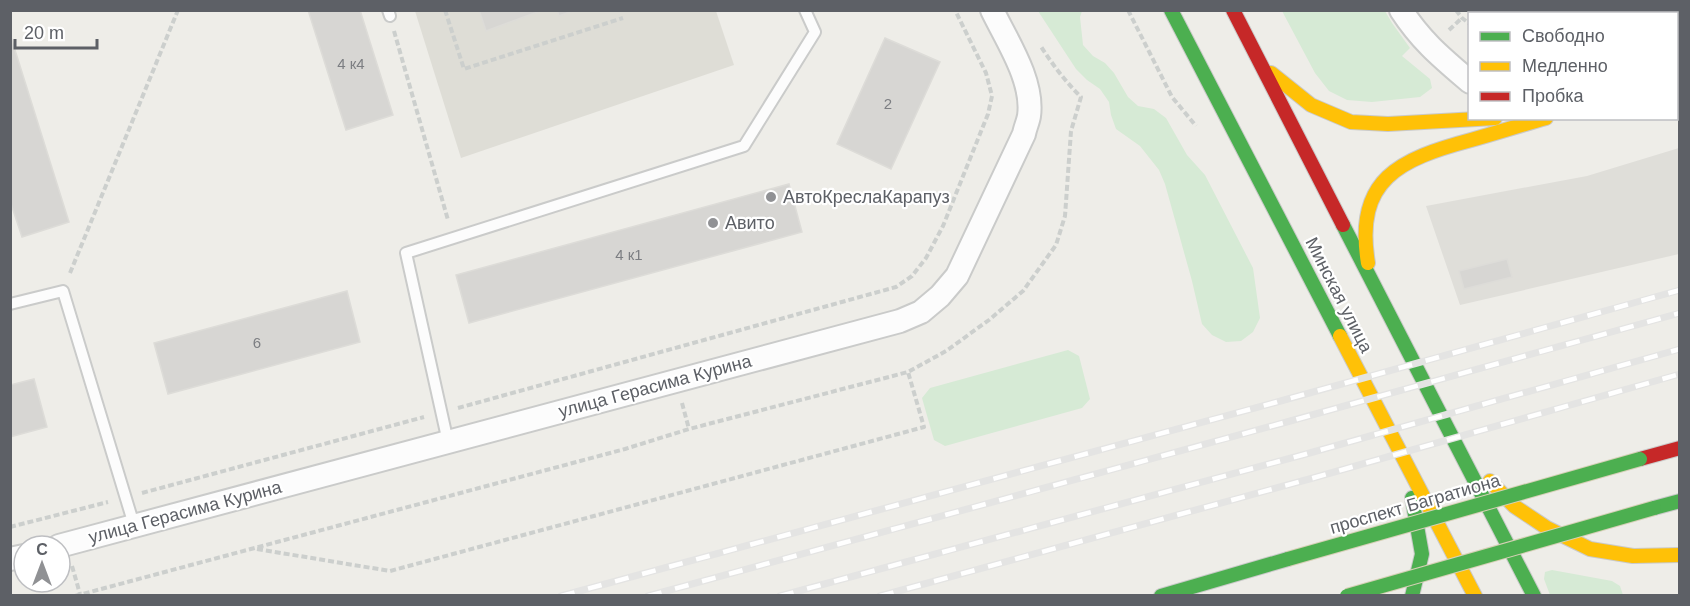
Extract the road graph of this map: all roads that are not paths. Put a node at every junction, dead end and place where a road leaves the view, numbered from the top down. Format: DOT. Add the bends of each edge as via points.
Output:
graph roads {
  1 [pos="805,10"];
  2 [pos="992,10"];
  3 [pos="1171,10"];
  4 [pos="1233,10"];
  5 [pos="1401,10"];
  6 [pos="1261,64"];
  7 [pos="1468,80"];
  8 [pos="1468,120"];
  9 [pos="1539,120"];
  10 [pos="1371,278"];
  11 [pos="10,304"];
  12 [pos="448,442"];
  13 [pos="1680,448"];
  14 [pos="1460,449"];
  15 [pos="1405,461"];
  16 [pos="1680,501"];
  17 [pos="134,525"];
  18 [pos="72,549"];
  19 [pos="1680,555"];
  20 [pos="1161,596"];
  21 [pos="1347,596"];
  22 [pos="1412,596"];
  23 [pos="1475,596"];
  24 [pos="1534,596"];
  1 -- 12 [label="lane" via="815,32 744,146 406,253"];
  2 -- 12 [label="street, улица Герасима Курина" via="1024,76 1029,116 957,276 921,312 900,321"];
  3 -- 15 [label="main road, Минская улица"];
  4 -- 6 [label="main road, Минская улица"];
  5 -- 7 [label="street" via="1430,48"];
  6 -- 8 [label="main road" via="1311,105 1351,122"];
  6 -- 10 [label="main road, Минская улица"];
  9 -- 10 [label="main road" via="1435,151 1393,172 1380,184 1366,221 1365,248"];
  10 -- 14 [label="main road, Минская улица"];
  11 -- 17 [label="lane" via="63,291"];
  12 -- 17 [label="street, улица Герасима Курина"];
  13 -- 20 [label="main road, проспект Багратиона, bridge"];
  14 -- 19 [label="main road" via="1514,506 1590,549 1634,556"];
  14 -- 24 [label="main road, Минская улица"];
  15 -- 22 [label="main road" via="1422,554"];
  15 -- 23 [label="main road, Минская улица"];
  16 -- 21 [label="main road, bridge"];
  17 -- 18 [label="street, улица Герасима Курина"];
}
